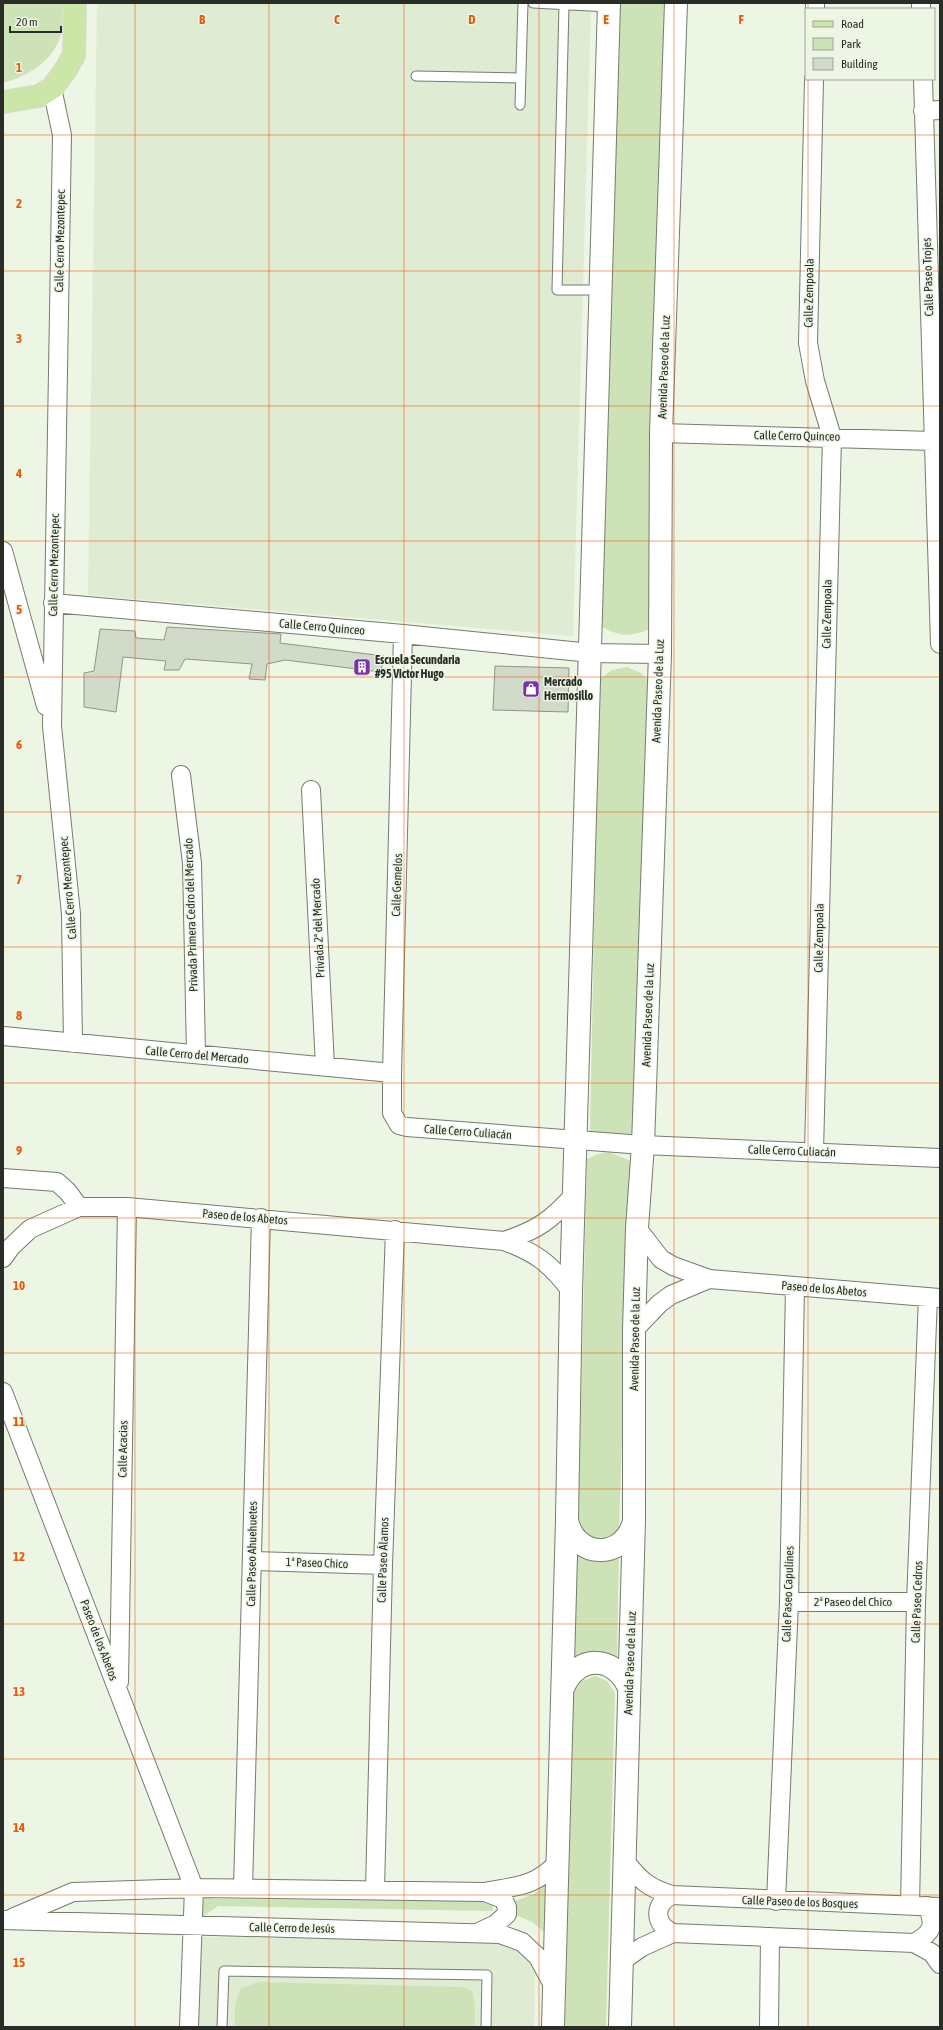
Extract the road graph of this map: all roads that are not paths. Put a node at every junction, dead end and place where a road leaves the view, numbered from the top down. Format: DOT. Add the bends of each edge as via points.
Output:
graph roads {
  1 [pos="75,3"];
  2 [pos="523,3"];
  3 [pos="533,3"];
  4 [pos="676,3"];
  5 [pos="564,5"];
  6 [pos="609,5"];
  7 [pos="416,76"];
  8 [pos="520,78"];
  9 [pos="814,80"];
  10 [pos="923,80"];
  11 [pos="52,88"];
  12 [pos="3,102"];
  13 [pos="520,105"];
  14 [pos="932,110"];
  15 [pos="601,290"];
  16 [pos="661,433"];
  17 [pos="832,437"];
  18 [pos="932,441"];
  19 [pos="3,551"];
  20 [pos="53,603"];
  21 [pos="403,634"];
  22 [pos="940,644"];
  23 [pos="591,653"];
  24 [pos="660,654"];
  25 [pos="52,726"];
  26 [pos="181,775"];
  27 [pos="311,790"];
  28 [pos="3,1036"];
  29 [pos="73,1043"];
  30 [pos="196,1054"];
  31 [pos="325,1066"];
  32 [pos="392,1073"];
  33 [pos="406,1128"];
  34 [pos="576,1140"];
  35 [pos="643,1145"];
  36 [pos="814,1152"];
  37 [pos="940,1158"];
  38 [pos="3,1178"];
  39 [pos="575,1194"];
  40 [pos="79,1207"];
  41 [pos="127,1207"];
  42 [pos="261,1218"];
  43 [pos="637,1228"];
  44 [pos="394,1230"];
  45 [pos="504,1241"];
  46 [pos="3,1258"];
  47 [pos="709,1279"];
  48 [pos="796,1286"];
  49 [pos="571,1291"];
  50 [pos="934,1298"];
  51 [pos="634,1330"];
  52 [pos="3,1392"];
  53 [pos="567,1519"];
  54 [pos="634,1520"];
  55 [pos="252,1561"];
  56 [pos="383,1565"];
  57 [pos="789,1602"];
  58 [pos="916,1602"];
  59 [pos="563,1688"];
  60 [pos="629,1688"];
  61 [pos="119,1691"];
  62 [pos="625,1861"];
  63 [pos="558,1862"];
  64 [pos="194,1888"];
  65 [pos="243,1889"];
  66 [pos="375,1890"];
  67 [pos="485,1892"];
  68 [pos="672,1896"];
  69 [pos="776,1901"];
  70 [pos="926,1906"];
  71 [pos="5,1920"];
  72 [pos="192,1927"];
  73 [pos="478,1932"];
  74 [pos="673,1934"];
  75 [pos="770,1937"];
  76 [pos="914,1943"];
  77 [pos="622,1961"];
  78 [pos="940,1964"];
  79 [pos="554,1985"];
  80 [pos="189,2027"];
  81 [pos="222,2027"];
  82 [pos="486,2027"];
  83 [pos="553,2027"];
  84 [pos="620,2027"];
  85 [pos="769,2027"];
  1 -- 11 [label="main road" via="74,55"];
  2 -- 8 [label="lane"];
  3 -- 5 [label="lane"];
  4 -- 16 [label="street, Avenida Paseo de la Luz"];
  5 -- 6 [label="lane"];
  5 -- 15 [label="lane" via="557,290"];
  6 -- 15 [label="street"];
  7 -- 8 [label="lane"];
  8 -- 13 [label="lane"];
  9 -- 17 [label="street, Calle Zempoala" via="808,344 815,381"];
  10 -- 14 [label="street, Calle Paseo Trojes"];
  11 -- 12 [label="main road" via="39,96"];
  11 -- 20 [label="street, Calle Cerro Mezontepec" via="62,135"];
  14 -- 18 [label="street, Calle Paseo Trojes"];
  15 -- 23 [label="street"];
  16 -- 17 [label="street, Calle Cerro Quinceo"];
  16 -- 24 [label="street, Avenida Paseo de la Luz"];
  17 -- 18 [label="street, Calle Cerro Quinceo"];
  17 -- 36 [label="street, Calle Zempoala"];
  18 -- 22 [label="street, Calle Paseo Trojes"];
  19 -- 25 [label="street"];
  20 -- 21 [label="street, Calle Cerro Quinceo"];
  20 -- 25 [label="street, Calle Cerro Mezontepec"];
  21 -- 23 [label="street, Calle Cerro Quinceo"];
  21 -- 32 [label="street, Calle Gemelos"];
  23 -- 24 [label="street, Calle Cerro Quinceo"];
  23 -- 34 [label="street"];
  24 -- 35 [label="street, Avenida Paseo de la Luz"];
  25 -- 29 [label="street, Calle Cerro Mezontepec" via="71,914"];
  26 -- 30 [label="street, Privada Primera Cedro del Mercado" via="192,863"];
  27 -- 31 [label="street, Privada 2ª del Mercado"];
  28 -- 29 [label="street, Calle Cerro del Mercado"];
  29 -- 30 [label="street, Calle Cerro del Mercado"];
  30 -- 31 [label="street, Calle Cerro del Mercado"];
  31 -- 32 [label="street, Calle Cerro del Mercado"];
  32 -- 33 [label="street, Calle Gemelos" via="392,1113 399,1125"];
  33 -- 34 [label="street, Calle Cerro Culiacán"];
  34 -- 35 [label="street, Calle Cerro Culiacán"];
  34 -- 39 [label="street"];
  35 -- 36 [label="street, Calle Cerro Culiacán"];
  35 -- 43 [label="street, Avenida Paseo de la Luz"];
  36 -- 37 [label="street, Calle Cerro Culiacán"];
  38 -- 40 [label="street" via="57,1182"];
  39 -- 45 [label="street, Paseo de los Abetos" via="542,1225"];
  39 -- 49 [label="street"];
  40 -- 41 [label="street, Paseo de los Abetos"];
  40 -- 46 [label="street, Paseo de los Abetos" via="30,1229 11,1246"];
  41 -- 42 [label="street, Paseo de los Abetos"];
  41 -- 61 [label="street, Calle Acacias"];
  42 -- 44 [label="street, Paseo de los Abetos"];
  42 -- 55 [label="street, Calle Paseo Ahuehuetes"];
  43 -- 47 [label="street, Paseo de los Abetos" via="661,1259"];
  43 -- 51 [label="street, Avenida Paseo de la Luz"];
  44 -- 45 [label="street, Paseo de los Abetos"];
  44 -- 56 [label="street, Calle Paseo Álamos"];
  45 -- 49 [label="street, Paseo de los Abetos" via="540,1257 558,1273"];
  47 -- 48 [label="street, Paseo de los Abetos"];
  47 -- 51 [label="street, Paseo de los Abetos" via="671,1295"];
  48 -- 50 [label="street, Paseo de los Abetos"];
  48 -- 57 [label="street, Calle Paseo Capulines"];
  49 -- 53 [label="street"];
  50 -- 58 [label="street, Calle Paseo Cedros"];
  51 -- 54 [label="street, Avenida Paseo de la Luz"];
  52 -- 61 [label="street, Paseo de los Abetos"];
  53 -- 54 [label="street" via="578,1542 601,1550 624,1542"];
  53 -- 59 [label="street"];
  54 -- 60 [label="street, Avenida Paseo de la Luz"];
  55 -- 56 [label="street, 1ª Paseo Chico"];
  55 -- 65 [label="street, Calle Paseo Ahuehuetes"];
  56 -- 66 [label="street, Calle Paseo Álamos"];
  57 -- 58 [label="street, 2ª Paseo del Chico"];
  57 -- 69 [label="street, Calle Paseo Capulines"];
  58 -- 70 [label="street, Calle Paseo Cedros"];
  59 -- 60 [label="street" via="579,1667 595,1662 613,1667 623,1676"];
  59 -- 63 [label="street"];
  60 -- 62 [label="street, Avenida Paseo de la Luz"];
  61 -- 64 [label="street, Paseo de los Abetos"];
  62 -- 68 [label="street, Calle Paseo de los Bosques" via="639,1879"];
  62 -- 77 [label="street, Avenida Paseo de la Luz"];
  63 -- 67 [label="street, Calle Cerro de Jesús" via="546,1875 529,1884"];
  63 -- 79 [label="street"];
  64 -- 65 [label="street, Calle Cerro de Jesús"];
  64 -- 71 [label="street, Calle Cerro de Jesús" via="73,1892"];
  64 -- 72 [label="street"];
  65 -- 66 [label="street, Calle Cerro de Jesús"];
  66 -- 67 [label="street, Calle Cerro de Jesús"];
  67 -- 73 [label="street" via="503,1899 507,1914 496,1924"];
  68 -- 69 [label="street, Calle Paseo de los Bosques"];
  68 -- 74 [label="street" via="661,1903 658,1916 662,1927"];
  69 -- 70 [label="street, Calle Paseo de los Bosques"];
  70 -- 76 [label="street" via="932,1917 931,1929"];
  71 -- 72 [label="street, Calle Cerro de Jesús"];
  72 -- 73 [label="street, Calle Cerro de Jesús"];
  72 -- 80 [label="street"];
  73 -- 79 [label="street, Calle Cerro de Jesús" via="500,1934 522,1942 538,1957"];
  74 -- 75 [label="street"];
  74 -- 77 [label="street" via="642,1947"];
  75 -- 76 [label="street"];
  75 -- 85 [label="street"];
  76 -- 78 [label="street" via="932,1954"];
  77 -- 84 [label="street, Avenida Paseo de la Luz"];
  79 -- 83 [label="street"];
  81 -- 82 [label="lane" via="224,1971 488,1975"];
}
